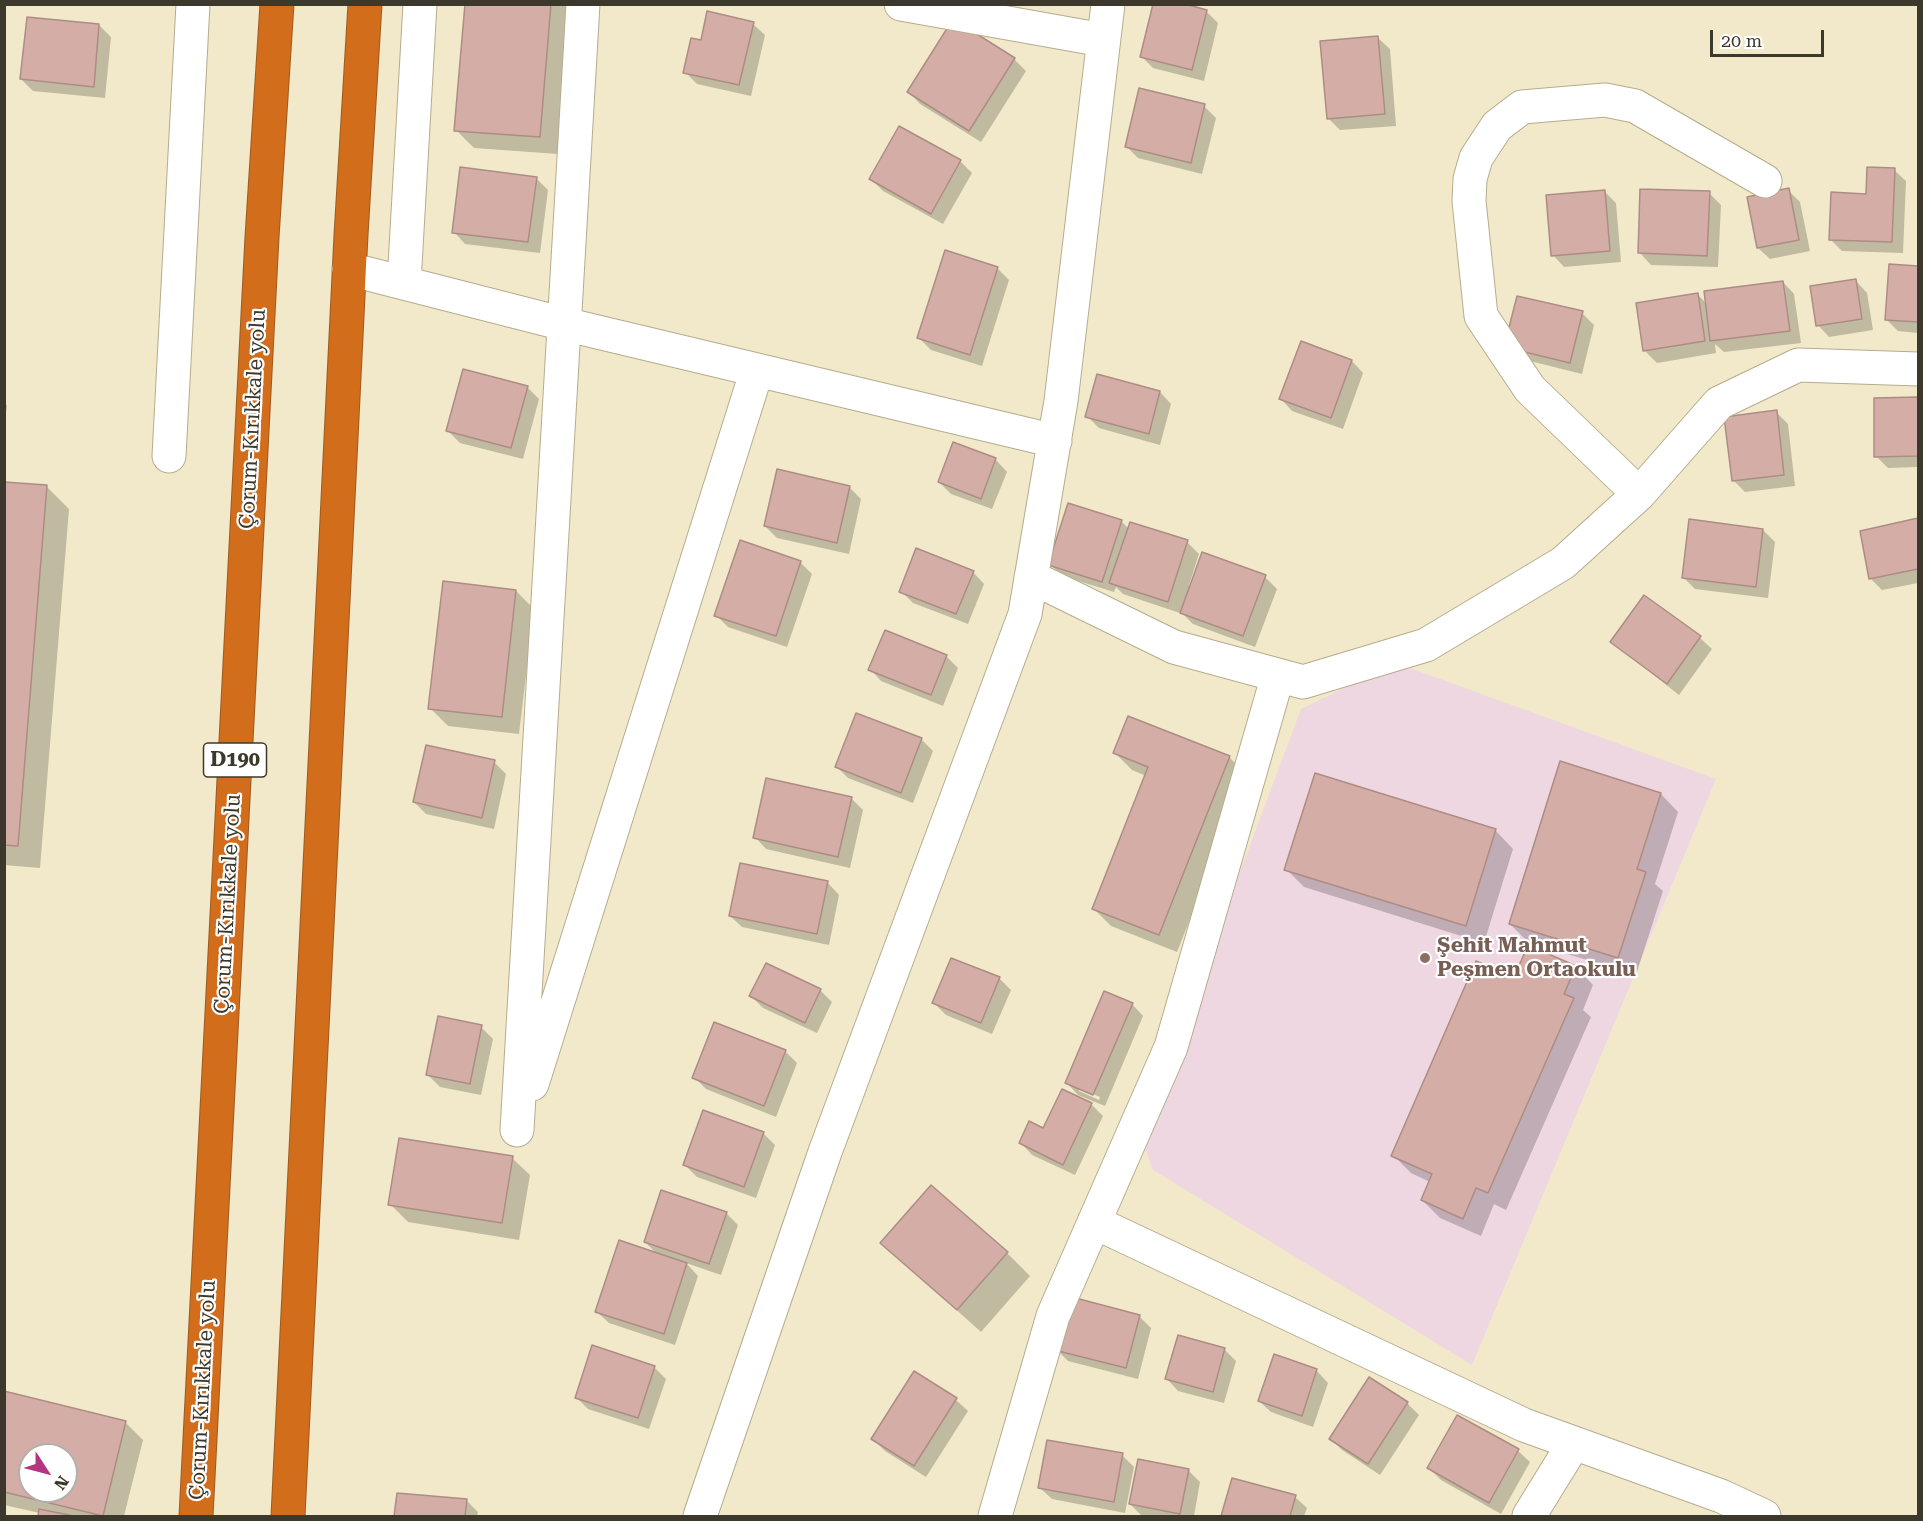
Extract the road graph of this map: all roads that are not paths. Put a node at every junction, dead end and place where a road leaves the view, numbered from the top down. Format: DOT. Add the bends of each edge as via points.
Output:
graph roads {
  1 [pos="193,4"];
  2 [pos="277,4"];
  3 [pos="365,4"];
  4 [pos="420,4"];
  5 [pos="583,4"];
  6 [pos="901,4"];
  7 [pos="1108,4"];
  8 [pos="1103,40"];
  9 [pos="1765,182"];
  10 [pos="349,269"];
  11 [pos="404,283"];
  12 [pos="564,324"];
  13 [pos="1918,369"];
  14 [pos="757,370"];
  15 [pos="1055,441"];
  16 [pos="169,456"];
  17 [pos="1639,494"];
  18 [pos="1031,577"];
  19 [pos="1278,675"];
  20 [pos="1094,1222"];
  21 [pos="1574,1443"];
  22 [pos="289,1503"];
  23 [pos="196,1516"];
  24 [pos="310,1516"];
  25 [pos="700,1516"];
  26 [pos="995,1516"];
  27 [pos="1529,1516"];
  28 [pos="1764,1516"];
  1 -- 16 [label="street"];
  2 -- 23 [label="highway, Çorum-Kırıkkale yolu / D190"];
  3 -- 10 [label="highway"];
  4 -- 11 [label="street"];
  5 -- 12 [label="street"];
  6 -- 8 [label="street"];
  7 -- 8 [label="street"];
  8 -- 15 [label="street"];
  9 -- 17 [label="street" via="1635,106 1605,100 1522,106 1497,126 1476,158 1469,201 1481,316 1530,389"];
  10 -- 11 [label="street"];
  10 -- 22 [label="highway"];
  11 -- 12 [label="street"];
  12 -- 14 [label="street"];
  12 -- 14 [label="street" via="517,1130"];
  13 -- 17 [label="street" via="1798,365 1719,403"];
  14 -- 15 [label="street"];
  15 -- 18 [label="street"];
  17 -- 19 [label="street" via="1563,563 1426,645 1303,682"];
  18 -- 19 [label="street" via="1174,647"];
  18 -- 25 [label="street" via="1025,614 825,1152"];
  19 -- 20 [label="street" via="1171,1047"];
  20 -- 21 [label="street" via="1524,1425"];
  20 -- 26 [label="street" via="1053,1316"];
  21 -- 27 [label="street"];
  21 -- 28 [label="street" via="1721,1496"];
  22 -- 24 [label="highway"];
}
